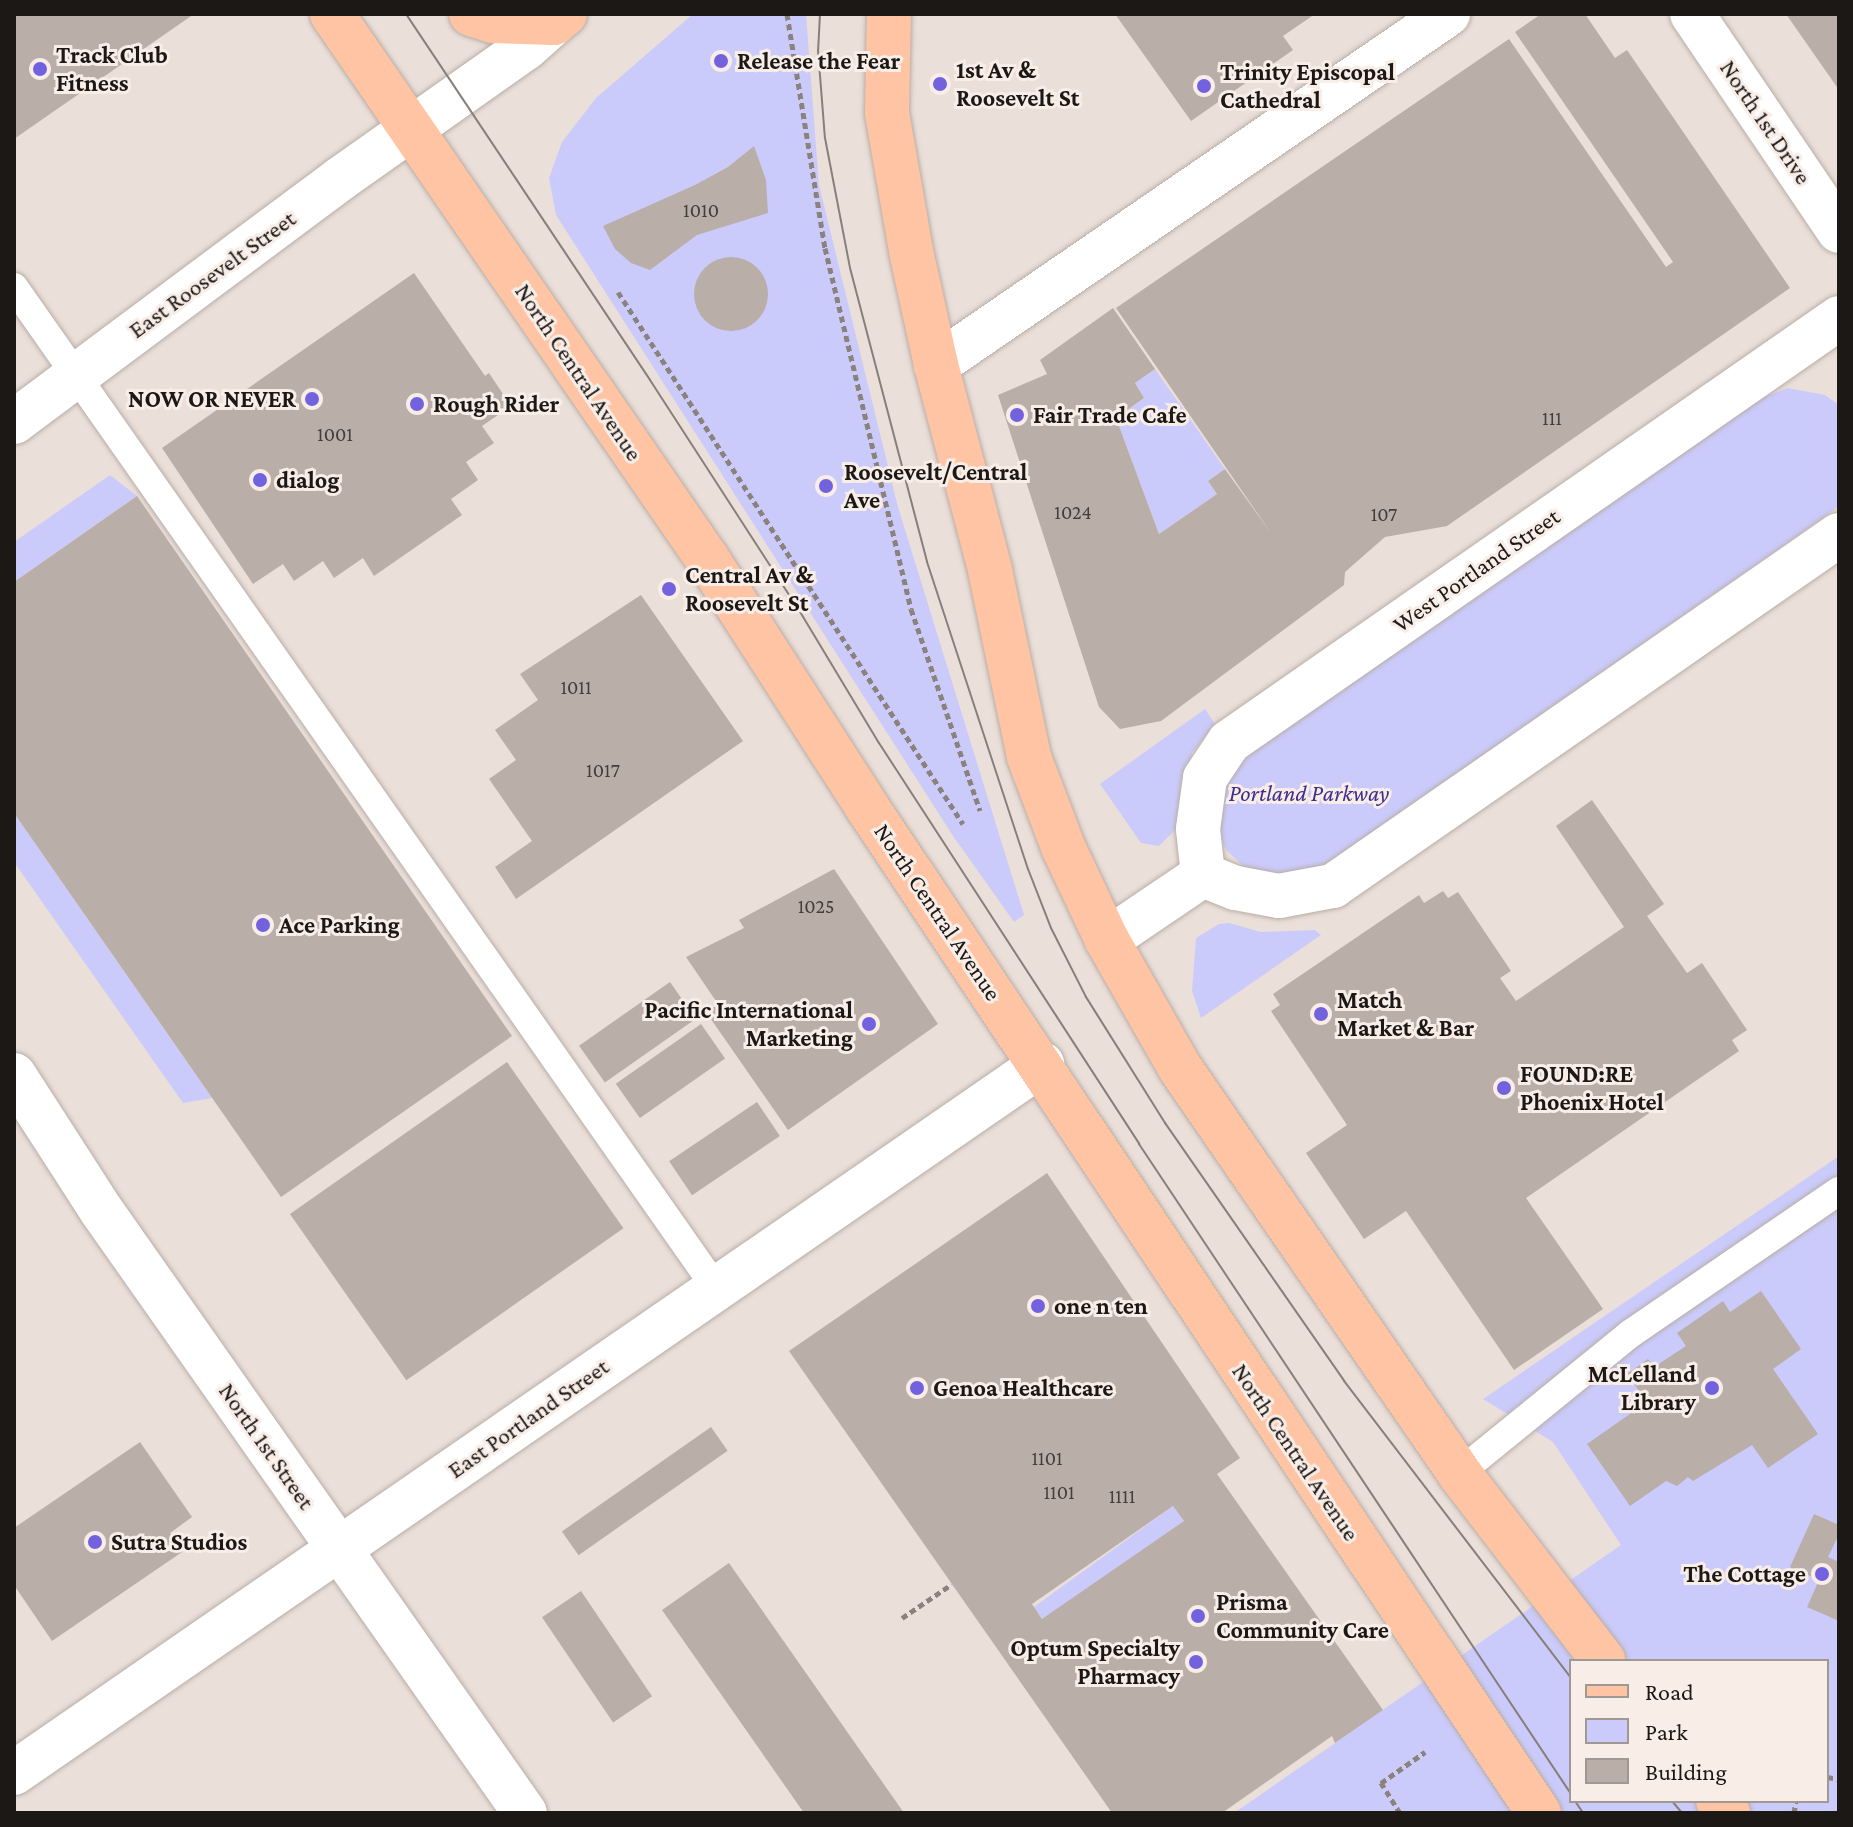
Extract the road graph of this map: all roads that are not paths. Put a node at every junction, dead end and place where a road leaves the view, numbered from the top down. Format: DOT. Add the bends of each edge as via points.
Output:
graph roads {
  1 [pos="332,14"];
  2 [pos="471,14"];
  3 [pos="889,14"];
  4 [pos="1448,14"];
  5 [pos="1692,14"];
  6 [pos="559,19"];
  7 [pos="412,129"];
  8 [pos="1839,231"];
  9 [pos="14,287"];
  10 [pos="1839,318"];
  11 [pos="936,365"];
  12 [pos="75,374"];
  13 [pos="14,422"];
  14 [pos="1839,535"];
  15 [pos="1203,875"];
  16 [pos="1107,940"];
  17 [pos="1042,1064"];
  18 [pos="14,1075"];
  19 [pos="1839,1191"];
  20 [pos="716,1288"];
  21 [pos="1459,1473"];
  22 [pos="340,1548"];
  23 [pos="1602,1659"];
  24 [pos="14,1773"];
  25 [pos="1530,1798"];
  26 [pos="525,1813"];
  1 -- 7 [label="main road, North Central Avenue"];
  2 -- 6 [label="main road" via="493,21"];
  3 -- 11 [label="main road" via="887,113"];
  4 -- 11 [label="street"];
  5 -- 8 [label="street, North 1st Drive"];
  6 -- 7 [label="street, East Roosevelt Street"];
  7 -- 12 [label="street, East Roosevelt Street"];
  7 -- 17 [label="main road, North Central Avenue" via="708,560"];
  9 -- 12 [label="lane"];
  10 -- 15 [label="street, West Portland Street" via="1229,742 1205,778 1198,829"];
  11 -- 16 [label="main road" via="990,570 1029,757"];
  12 -- 13 [label="street, East Roosevelt Street"];
  12 -- 20 [label="lane"];
  14 -- 15 [label="street" via="1333,886 1279,896"];
  15 -- 16 [label="street"];
  16 -- 21 [label="main road" via="1180,1068"];
  17 -- 20 [label="street, East Portland Street"];
  17 -- 25 [label="main road, North Central Avenue"];
  18 -- 22 [label="street, North 1st Street" via="101,1210"];
  19 -- 21 [label="lane" via="1630,1334"];
  20 -- 22 [label="street, East Portland Street"];
  21 -- 23 [label="main road"];
  22 -- 24 [label="street, East Portland Street"];
  22 -- 26 [label="street, North 1st Street"];
}
